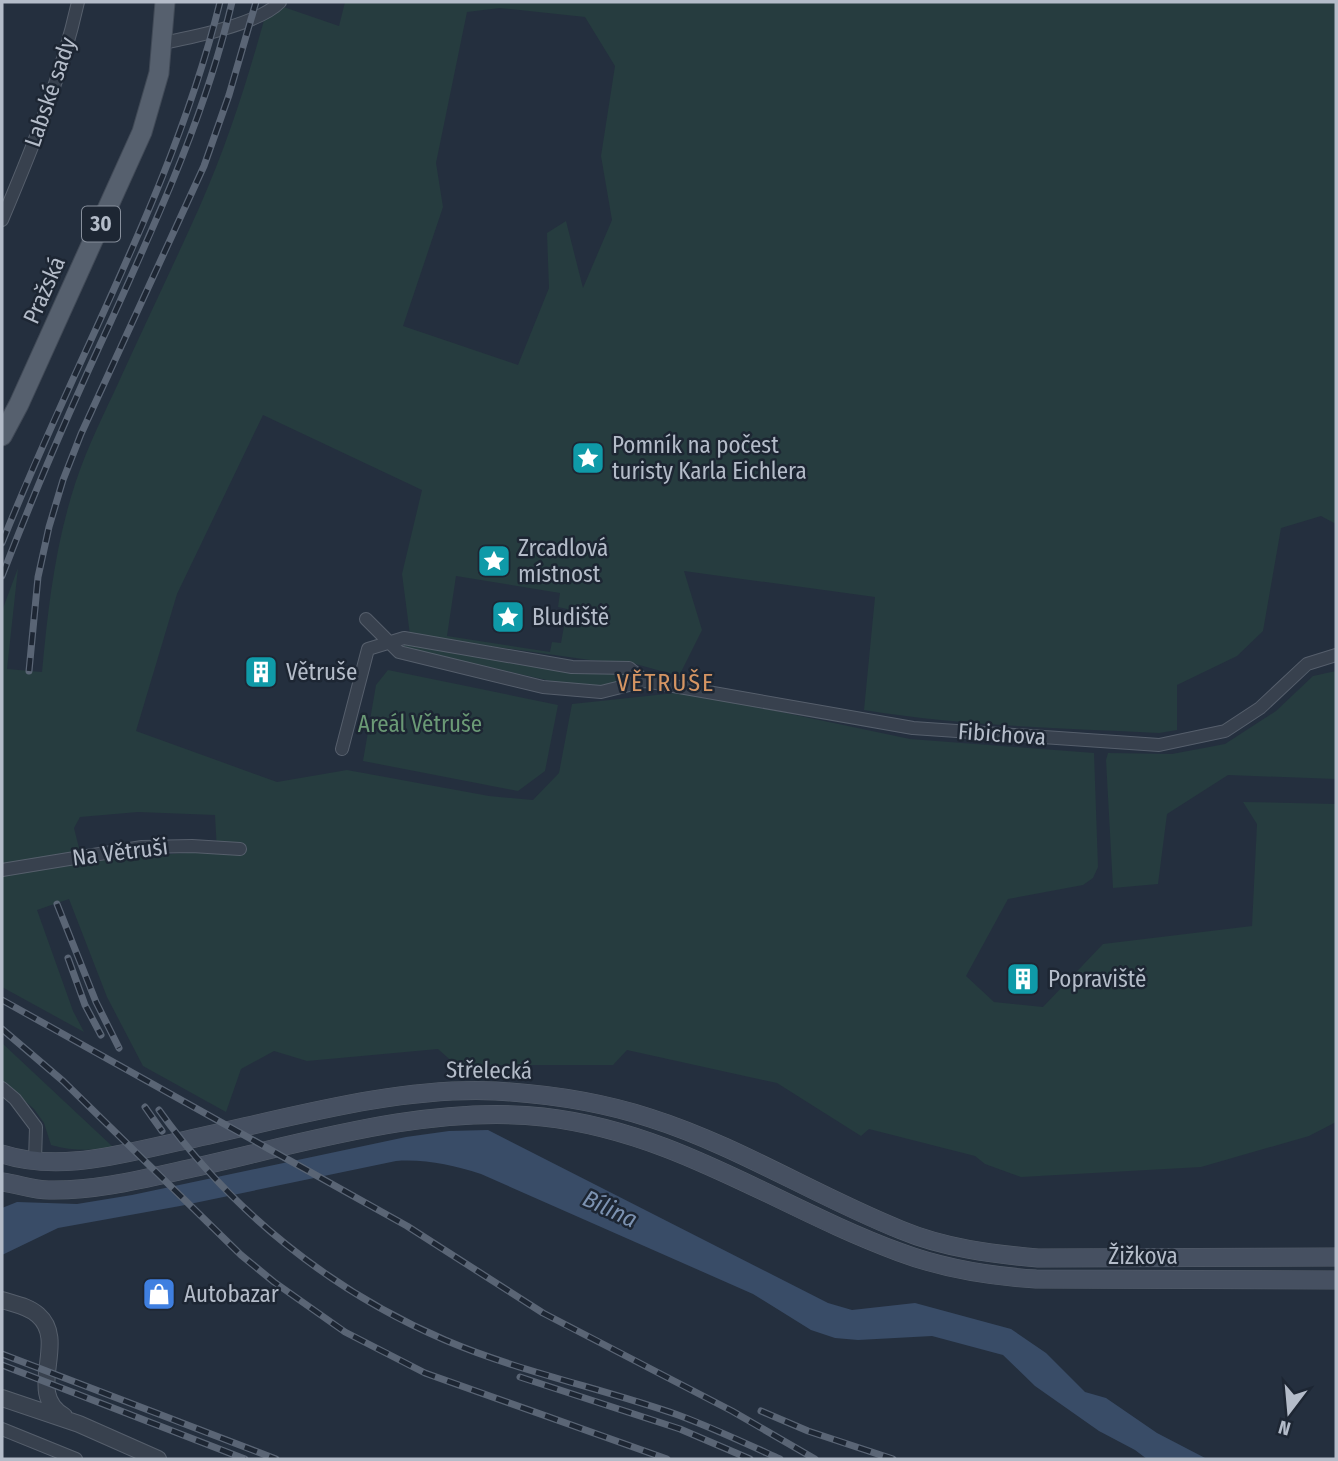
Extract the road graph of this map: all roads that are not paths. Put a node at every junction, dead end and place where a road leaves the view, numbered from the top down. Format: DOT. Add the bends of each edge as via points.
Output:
graph roads {
  1 [pos="78,2"];
  2 [pos="165,2"];
  3 [pos="280,2"];
  4 [pos="163,43"];
  5 [pos="2,220"];
  6 [pos="2,436"];
  7 [pos="366,619"];
  8 [pos="391,642"];
  9 [pos="1336,655"];
  10 [pos="645,681"];
  11 [pos="342,749"];
  12 [pos="240,849"];
  13 [pos="2,870"];
  14 [pos="2,1088"];
  15 [pos="2,1154"];
  16 [pos="35,1161"];
  17 [pos="2,1182"];
  18 [pos="955,1246"];
  19 [pos="1336,1257"];
  20 [pos="951,1269"];
  21 [pos="1336,1280"];
  22 [pos="2,1300"];
  23 [pos="2,1398"];
  24 [pos="79,1424"];
  25 [pos="2,1429"];
  26 [pos="76,1459"];
  27 [pos="159,1459"];
  1 -- 5 [label="street, Labské sady" via="39,132"];
  2 -- 4 [label="main road, Pražská / 30"];
  3 -- 4 [label="street" via="270,11 202,35"];
  4 -- 6 [label="main road, Pražská / 30" via="142,132"];
  7 -- 8 [label="street, Fibichova"];
  8 -- 10 [label="street, Fibichova" via="404,638 572,667 629,668"];
  8 -- 10 [label="street, Fibichova" via="399,652 543,687 601,692"];
  8 -- 11 [label="street" via="368,649"];
  9 -- 10 [label="street, Fibichova" via="1307,664 1260,708 1225,731 1158,746 913,728"];
  12 -- 13 [label="street, Na Větruši" via="142,847"];
  14 -- 16 [label="street" via="36,1127"];
  15 -- 16 [label="main road, Střelecká"];
  16 -- 18 [label="main road, Střelecká" via="88,1161 386,1099 447,1092 544,1095 613,1107 658,1121 752,1159 903,1231"];
  17 -- 20 [label="main road, Střelecká" via="49,1190 85,1188 449,1115 543,1117 603,1128 680,1152 898,1252"];
  18 -- 19 [label="main road, Žižkova" via="1038,1258"];
  20 -- 21 [label="main road, Žižkova" via="1036,1279"];
  22 -- 24 [label="street" via="29,1309 42,1320 49,1339 48,1401"];
  23 -- 24 [label="street"];
  24 -- 27 [label="street"];
  25 -- 26 [label="street"];
}
